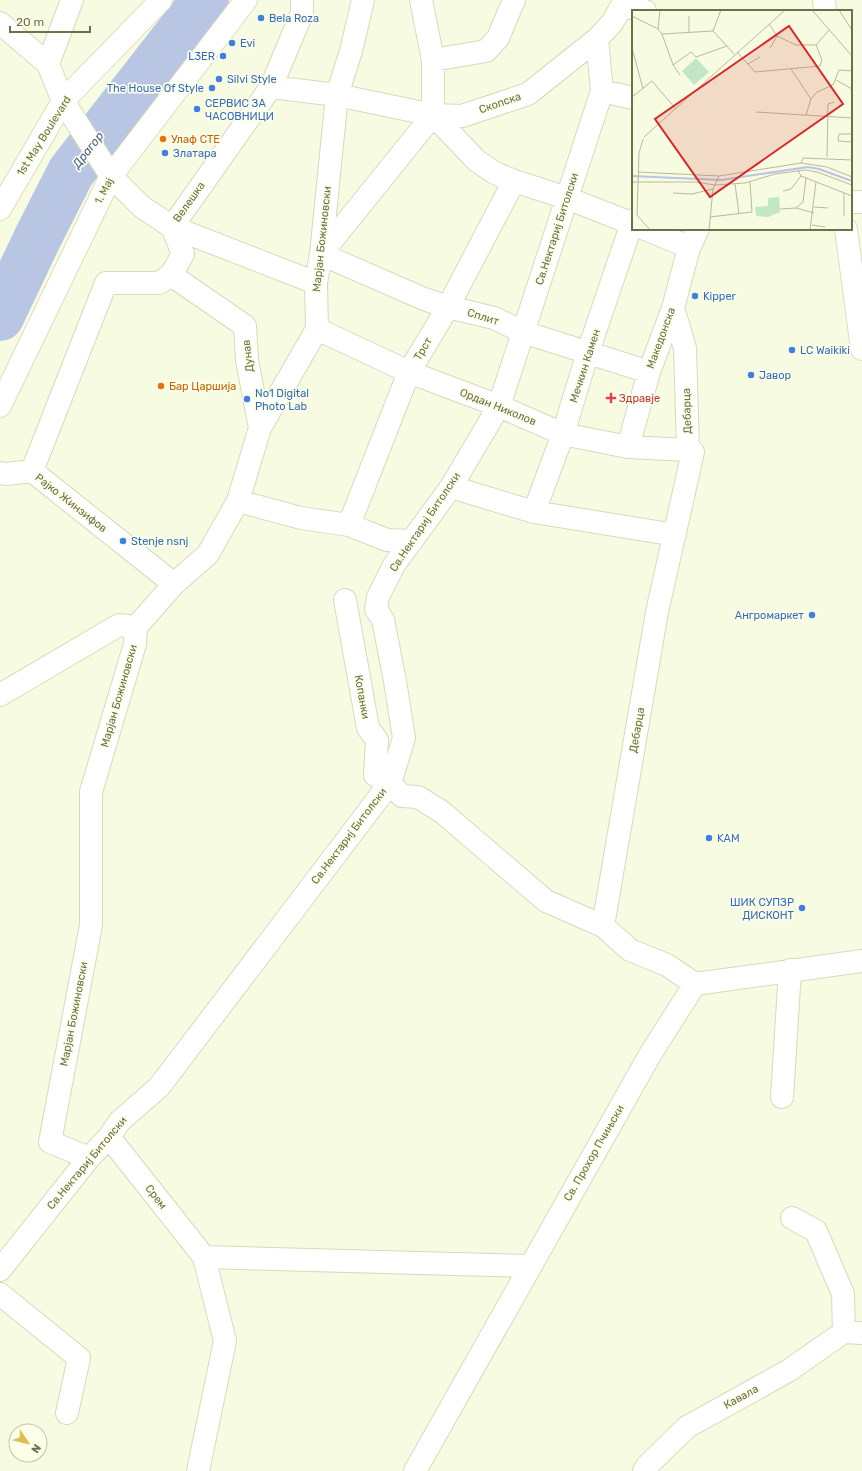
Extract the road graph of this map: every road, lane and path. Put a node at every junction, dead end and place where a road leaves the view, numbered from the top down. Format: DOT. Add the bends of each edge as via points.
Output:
graph roads {
  1 [pos="72,0"];
  2 [pos="161,0"];
  3 [pos="246,0"];
  4 [pos="302,0"];
  5 [pos="364,0"];
  6 [pos="421,0"];
  7 [pos="514,0"];
  8 [pos="824,0"];
  9 [pos="623,3"];
  10 [pos="642,10"];
  11 [pos="825,10"];
  12 [pos="0,23"];
  13 [pos="597,39"];
  14 [pos="433,60"];
  15 [pos="48,64"];
  16 [pos="271,87"];
  17 [pos="602,91"];
  18 [pos="337,95"];
  19 [pos="632,98"];
  20 [pos="63,101"];
  21 [pos="433,115"];
  22 [pos="106,168"];
  23 [pos="514,181"];
  24 [pos="567,198"];
  25 [pos="0,209"];
  26 [pos="632,222"];
  27 [pos="172,227"];
  28 [pos="634,230"];
  29 [pos="650,230"];
  30 [pos="846,230"];
  31 [pos="694,239"];
  32 [pos="321,254"];
  33 [pos="170,275"];
  34 [pos="316,283"];
  35 [pos="448,307"];
  36 [pos="673,308"];
  37 [pos="317,329"];
  38 [pos="523,332"];
  39 [pos="862,349"];
  40 [pos="588,352"];
  41 [pos="409,372"];
  42 [pos="649,372"];
  43 [pos="0,406"];
  44 [pos="499,406"];
  45 [pos="260,428"];
  46 [pos="563,434"];
  47 [pos="628,447"];
  48 [pos="688,450"];
  49 [pos="32,471"];
  50 [pos="0,473"];
  51 [pos="451,487"];
  52 [pos="238,501"];
  53 [pos="534,512"];
  54 [pos="349,524"];
  55 [pos="675,535"];
  56 [pos="412,541"];
  57 [pos="174,584"];
  58 [pos="345,600"];
  59 [pos="136,627"];
  60 [pos="0,695"];
  61 [pos="390,783"];
  62 [pos="603,926"];
  63 [pos="862,961"];
  64 [pos="790,970"];
  65 [pos="695,984"];
  66 [pos="782,1096"];
  67 [pos="109,1137"];
  68 [pos="88,1158"];
  69 [pos="792,1218"];
  70 [pos="204,1257"];
  71 [pos="530,1266"];
  72 [pos="0,1270"];
  73 [pos="0,1294"];
  74 [pos="853,1333"];
  75 [pos="67,1413"];
  76 [pos="198,1471"];
  77 [pos="415,1471"];
  78 [pos="644,1471"];
  1 -- 15 [label="street"];
  2 -- 20 [label="street, 1st May Boulevard"];
  3 -- 22 [label="street, 1. Мај"];
  4 -- 16 [label="street, Велешка" via="302,13"];
  5 -- 18 [label="street, Марјан Божиновски"];
  6 -- 14 [label="street"];
  7 -- 14 [label="street" via="498,38 486,51"];
  8 -- 11 [label="street"];
  9 -- 10 [label="street"];
  9 -- 13 [label="street" via="612,24"];
  12 -- 15 [label="street"];
  13 -- 17 [label="street, Св.Нектариј Битолски"];
  13 -- 21 [label="street, Скопска" via="528,94 462,116"];
  14 -- 21 [label="street"];
  15 -- 20 [label="street"];
  16 -- 18 [label="street, Скопска"];
  16 -- 27 [label="street, Велешка"];
  17 -- 19 [label="street"];
  17 -- 24 [label="street, Св.Нектариј Битолски"];
  18 -- 21 [label="street, Скопска"];
  18 -- 32 [label="street, Марјан Божиновски"];
  20 -- 22 [label="street"];
  20 -- 25 [label="street, 1st May Boulevard"];
  21 -- 23 [label="street" via="476,161"];
  21 -- 32 [label="street"];
  22 -- 27 [label="street" via="142,207"];
  22 -- 43 [label="street, 1. Мај"];
  23 -- 24 [label="street"];
  23 -- 35 [label="street, Трст"];
  24 -- 26 [label="street"];
  24 -- 38 [label="street, Св.Нектариј Битолски"];
  27 -- 33 [label="street, Велешка" via="183,254"];
  27 -- 34 [label="street"];
  28 -- 40 [label="street, Мечкин Камен"];
  29 -- 31 [label="street" via="684,245"];
  30 -- 39 [label="street"];
  31 -- 36 [label="street, Македонска"];
  32 -- 34 [label="street, Марјан Божиновски"];
  32 -- 35 [label="street, Сплит"];
  33 -- 45 [label="street, Дунав" via="245,326 247,360"];
  33 -- 49 [label="street" via="159,283 106,283"];
  34 -- 37 [label="street, Марјан Божиновски"];
  35 -- 38 [label="street, Сплит" via="494,318"];
  35 -- 41 [label="street, Трст"];
  36 -- 42 [label="street, Македонска"];
  36 -- 48 [label="street, Дебарца" via="685,348"];
  37 -- 41 [label="street, Ордан Николов"];
  37 -- 45 [label="street"];
  38 -- 40 [label="street, Сплит"];
  38 -- 44 [label="street, Св.Нектариј Битолски"];
  40 -- 42 [label="street, Сплит"];
  40 -- 46 [label="street, Мечкин Камен"];
  41 -- 44 [label="street, Ордан Николов"];
  41 -- 54 [label="street, Трст"];
  42 -- 47 [label="street, Македонска"];
  44 -- 46 [label="street, Ордан Николов"];
  44 -- 51 [label="street, Св.Нектариј Битолски"];
  45 -- 52 [label="street"];
  46 -- 47 [label="street, Ордан Николов"];
  46 -- 53 [label="street, Мечкин Камен"];
  47 -- 48 [label="street, Ордан Николов"];
  48 -- 55 [label="street, Дебарца" via="693,452"];
  49 -- 50 [label="street, Рајко Жинзифов"];
  49 -- 57 [label="street, Рајко Жинзифов"];
  51 -- 53 [label="street"];
  51 -- 56 [label="street, Св.Нектариј Битолски"];
  52 -- 54 [label="street" via="301,518"];
  52 -- 57 [label="street" via="208,554"];
  53 -- 55 [label="street"];
  54 -- 56 [label="street" via="387,540"];
  55 -- 62 [label="street, Дебарца" via="657,612"];
  56 -- 61 [label="street, Св.Нектариј Битолски" via="394,565 378,597 376,609 383,620 404,738"];
  57 -- 59 [label="street"];
  58 -- 61 [label="street, Копанки" via="368,728 377,740 375,775"];
  59 -- 60 [label="street" via="119,625"];
  59 -- 68 [label="street, Марјан Божиновски" via="135,644 92,792 91,925 50,1142"];
  61 -- 62 [label="street" via="402,796 418,797 442,812 546,901"];
  61 -- 67 [label="street, Св.Нектариј Битолски" via="159,1087 120,1121"];
  62 -- 65 [label="street" via="630,950 668,965"];
  63 -- 64 [label="street"];
  64 -- 65 [label="street"];
  64 -- 66 [label="street"];
  65 -- 71 [label="street, Св. Прохор Пчињски" via="651,1053"];
  67 -- 68 [label="street, Св.Нектариј Битолски"];
  67 -- 70 [label="street, Срем"];
  68 -- 72 [label="street, Св.Нектариј Битолски"];
  69 -- 74 [label="street, Кавала" via="816,1231 843,1294"];
  70 -- 71 [label="street"];
  70 -- 76 [label="street" via="225,1341"];
  71 -- 77 [label="street, Св. Прохор Пчињски"];
  73 -- 75 [label="street" via="79,1358"];
  74 -- 78 [label="street, Кавала" via="687,1427"];
}
